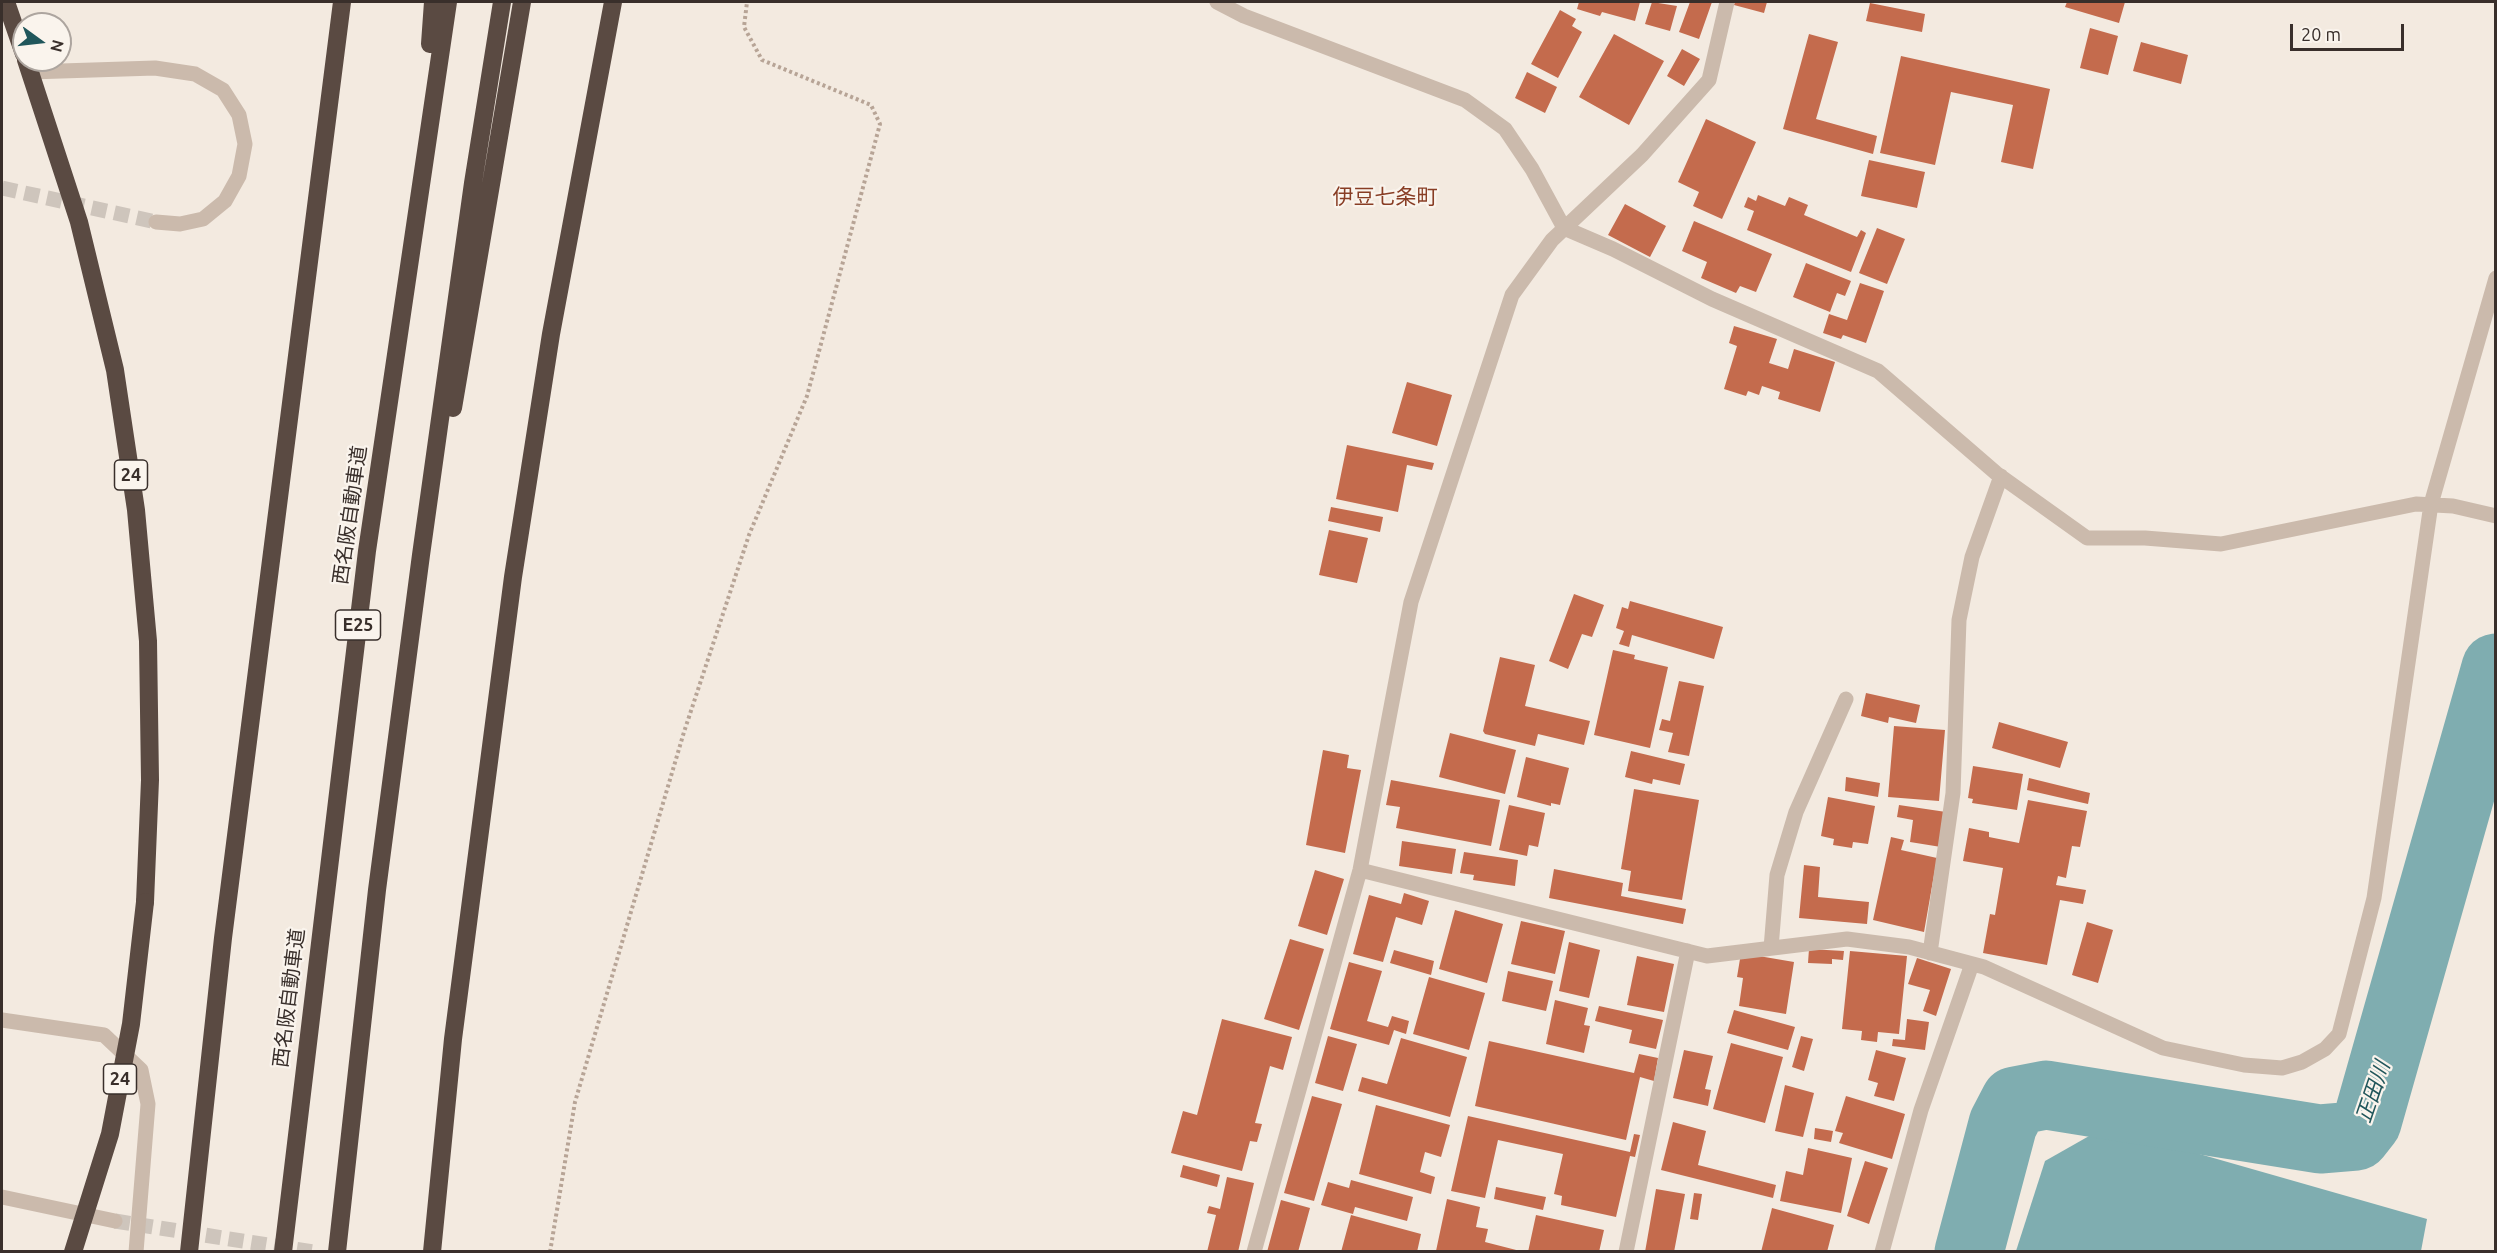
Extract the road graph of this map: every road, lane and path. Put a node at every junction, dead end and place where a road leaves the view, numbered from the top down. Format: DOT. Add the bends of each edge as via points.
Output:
graph roads {
  1 [pos="6,2"];
  2 [pos="342,2"];
  3 [pos="433,2"];
  4 [pos="448,2"];
  5 [pos="502,2"];
  6 [pos="522,2"];
  7 [pos="613,2"];
  8 [pos="747,2"];
  9 [pos="1217,2"];
  10 [pos="1727,2"];
  11 [pos="12,19"];
  12 [pos="72,67"];
  13 [pos="30,72"];
  14 [pos="420,178"];
  15 [pos="156,222"];
  16 [pos="1564,228"];
  17 [pos="2496,278"];
  18 [pos="2001,476"];
  19 [pos="2431,504"];
  20 [pos="2496,516"];
  21 [pos="422,555"];
  22 [pos="1846,699"];
  23 [pos="1360,870"];
  24 [pos="1771,948"];
  25 [pos="1688,951"];
  26 [pos="1930,953"];
  27 [pos="1972,964"];
  28 [pos="2,1020"];
  29 [pos="2,1197"];
  30 [pos="115,1221"];
  31 [pos="73,1251"];
  32 [pos="136,1251"];
  33 [pos="189,1251"];
  34 [pos="283,1251"];
  35 [pos="337,1251"];
  36 [pos="432,1251"];
  37 [pos="550,1251"];
  38 [pos="1254,1251"];
  39 [pos="1626,1251"];
  40 [pos="1882,1251"];
  1 -- 11 [label="highway"];
  2 -- 33 [label="highway" via="226,914"];
  3 -- 14 [label="highway"];
  4 -- 14 [label="highway, 西名阪自動車道 / E25"];
  5 -- 21 [label="highway"];
  6 -- 21 [label="highway" via="458,385"];
  7 -- 36 [label="highway" via="551,334 513,577 455,1028"];
  8 -- 37 [label="path" via="744,27 762,60 871,105 880,124 807,396 749,535 661,811 575,1102"];
  9 -- 16 [label="street" via="1244,16 1465,100 1504,129 1533,169"];
  10 -- 16 [label="street" via="1709,80 1642,156"];
  12 -- 15 [label="street" via="155,68 195,74 223,90 239,115 245,144 239,176 225,201 203,219 180,224"];
  13 -- 31 [label="highway, 24, bridge" via="79,222 116,370 136,510 148,641 150,780 145,902 131,1024 110,1134"];
  14 -- 34 [label="highway, 西名阪自動車道 / E25" via="367,550"];
  16 -- 18 [label="street" via="1712,299 1878,371"];
  16 -- 23 [label="street" via="1512,295 1414,591"];
  17 -- 19 [label="street"];
  18 -- 19 [label="street" via="2086,538 2221,544"];
  18 -- 26 [label="street" via="1972,557 1959,620 1953,793"];
  19 -- 20 [label="street"];
  19 -- 27 [label="street" via="2374,898 2338,1034 2325,1049 2282,1068 2244,1065 2163,1048"];
  21 -- 35 [label="highway" via="377,890"];
  22 -- 24 [label="street" via="1796,812 1778,875"];
  23 -- 25 [label="street"];
  23 -- 38 [label="street"];
  24 -- 25 [label="street" via="1707,956"];
  24 -- 26 [label="street" via="1847,939"];
  25 -- 39 [label="street"];
  26 -- 27 [label="street"];
  27 -- 40 [label="street" via="1921,1110"];
  28 -- 32 [label="street" via="104,1035 141,1070 148,1104"];
  29 -- 30 [label="street"];
}
